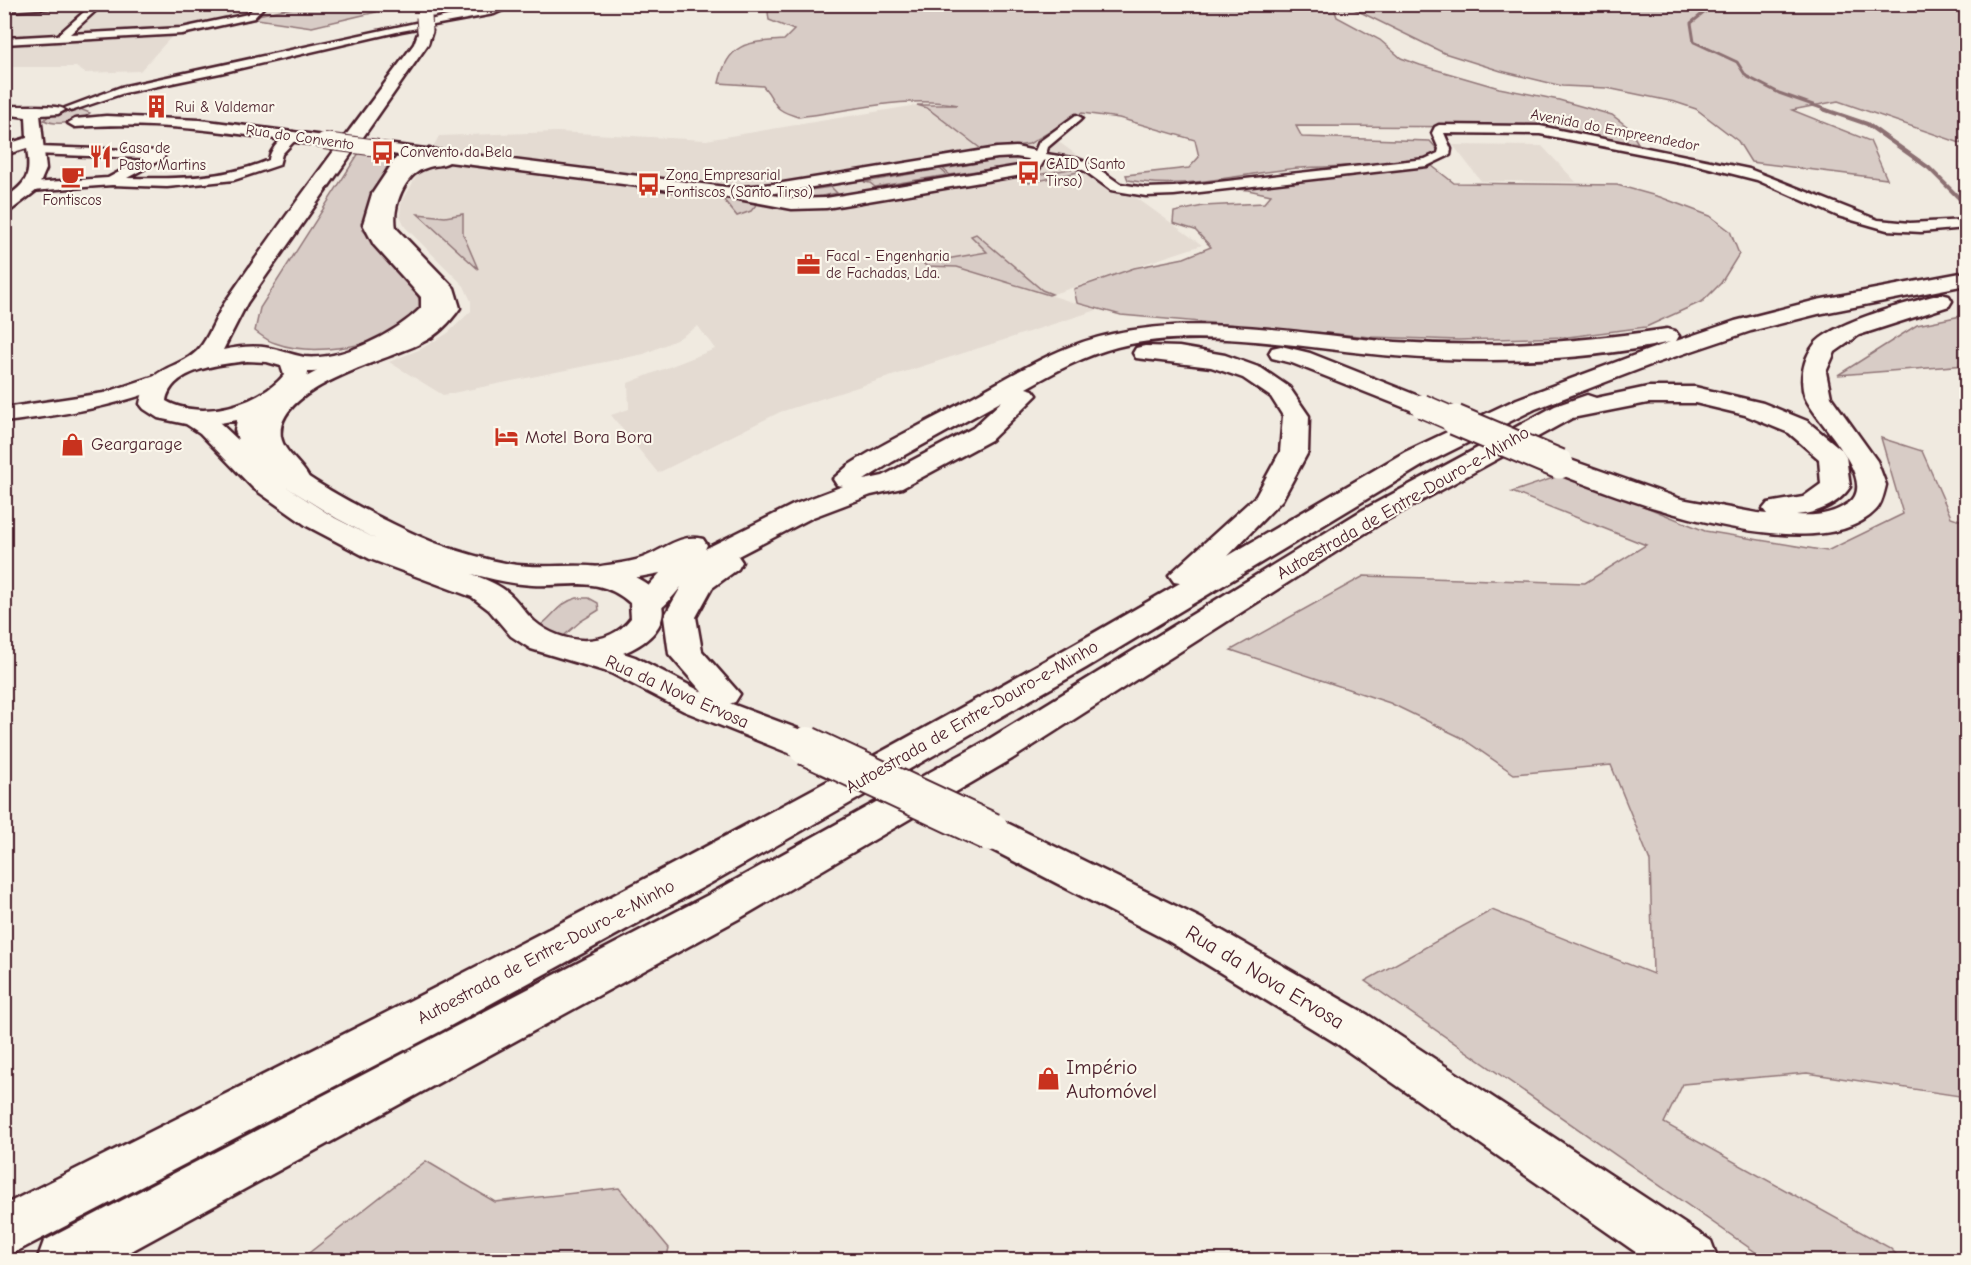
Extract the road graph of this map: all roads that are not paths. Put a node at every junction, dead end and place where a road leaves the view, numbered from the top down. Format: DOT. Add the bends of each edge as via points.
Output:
graph roads {
  1 [pos="67,4"];
  2 [pos="99,4"];
  3 [pos="262,4"];
  4 [pos="415,4"];
  5 [pos="512,4"];
  6 [pos="4,8"];
  7 [pos="60,38"];
  8 [pos="4,41"];
  9 [pos="95,107"];
  10 [pos="4,110"];
  11 [pos="1076,118"];
  12 [pos="117,119"];
  13 [pos="75,123"];
  14 [pos="50,129"];
  15 [pos="33,130"];
  16 [pos="293,136"];
  17 [pos="4,150"];
  18 [pos="57,152"];
  19 [pos="1039,156"];
  20 [pos="412,157"];
  21 [pos="109,182"];
  22 [pos="39,187"];
  23 [pos="4,207"];
  24 [pos="304,210"];
  25 [pos="1966,224"];
  26 [pos="1966,279"];
  27 [pos="1955,299"];
  28 [pos="1743,326"];
  29 [pos="1249,336"];
  30 [pos="257,354"];
  31 [pos="1081,362"];
  32 [pos="198,363"];
  33 [pos="351,366"];
  34 [pos="292,373"];
  35 [pos="167,378"];
  36 [pos="96,403"];
  37 [pos="257,405"];
  38 [pos="1426,405"];
  39 [pos="161,411"];
  40 [pos="1563,412"];
  41 [pos="4,415"];
  42 [pos="192,417"];
  43 [pos="1564,461"];
  44 [pos="299,482"];
  45 [pos="855,484"];
  46 [pos="803,511"];
  47 [pos="562,575"];
  48 [pos="602,575"];
  49 [pos="514,617"];
  50 [pos="643,617"];
  51 [pos="580,651"];
  52 [pos="1074,660"];
  53 [pos="723,694"];
  54 [pos="807,746"];
  55 [pos="4,1233"];
  56 [pos="63,1260"];
  57 [pos="1692,1260"];
  1 -- 6 [label="street"];
  2 -- 7 [label="street"];
  3 -- 7 [label="street" via="251,16 182,31"];
  4 -- 24 [label="main road" via="424,24 421,44"];
  5 -- 9 [label="street" via="121,90"];
  7 -- 8 [label="street"];
  9 -- 12 [label="street, Rua do Convento"];
  9 -- 13 [label="street" via="91,118"];
  9 -- 15 [label="street, Rua do Convento" via="42,114"];
  10 -- 15 [label="street, Rua do Convento"];
  11 -- 19 [label="street" via="1043,145"];
  12 -- 13 [label="street, Rua do Convento"];
  12 -- 16 [label="street, Rua do Convento"];
  13 -- 15 [label="street, Rua do Convento"];
  14 -- 15 [label="street"];
  15 -- 17 [label="street"];
  15 -- 18 [label="street"];
  15 -- 22 [label="street"];
  16 -- 20 [label="street, Rua do Convento, bridge"];
  16 -- 21 [label="street" via="276,153 275,162 234,176 168,183"];
  18 -- 21 [label="street" via="160,155"];
  18 -- 22 [label="street"];
  19 -- 20 [label="street, Rua do Convento" via="1033,166 1022,170 826,203 792,204 459,158"];
  19 -- 25 [label="street, Avenida do Empreendedor" via="1081,164 1116,187 1161,192 1426,162 1444,155 1438,133 1445,128 1540,130 1744,172 1877,225 1909,228"];
  20 -- 33 [label="street" via="385,217 387,229 447,292 450,308 440,321 416,338"];
  20 -- 34 [label="main road" via="382,194 373,224 381,241 432,296 432,310 402,335 348,357"];
  21 -- 22 [label="street"];
  22 -- 23 [label="street"];
  24 -- 30 [label="main road" via="244,318 243,336"];
  24 -- 32 [label="main road" via="236,303 213,350"];
  26 -- 28 [label="main road, Autoestrada de Entre-Douro-e-Minho"];
  27 -- 40 [label="main road, Autoestrada de Entre-Douro-e-Minho" via="1767,339 1671,370"];
  27 -- 43 [label="main road" via="1851,330 1824,348 1814,372 1818,397 1863,461 1872,485 1866,504 1842,519 1803,525 1698,514 1630,493"];
  28 -- 29 [label="main road" via="1581,348 1508,352 1399,350"];
  28 -- 52 [label="main road, Autoestrada de Entre-Douro-e-Minho" via="1526,404 1415,458"];
  29 -- 38 [label="main road" via="1308,354"];
  29 -- 45 [label="main road" via="1194,332 1136,336 1086,348 1010,388 1000,402 971,422"];
  30 -- 32 [label="main road"];
  30 -- 34 [label="main road" via="283,358"];
  31 -- 38 [label="main road" via="1109,350 1155,340 1202,339 1250,345 1302,358"];
  31 -- 45 [label="main road" via="1031,390 982,434 892,482"];
  31 -- 52 [label="main road" via="1142,353 1216,360 1252,374 1280,392 1296,416 1294,452 1268,500 1212,554"];
  32 -- 35 [label="main road"];
  33 -- 34 [label="street" via="312,375"];
  33 -- 44 [label="street" via="295,392 270,420 269,435"];
  34 -- 37 [label="main road" via="272,399"];
  35 -- 36 [label="street"];
  35 -- 39 [label="main road" via="152,395 153,404"];
  36 -- 39 [label="street"];
  36 -- 41 [label="street"];
  37 -- 42 [label="main road"];
  37 -- 44 [label="main road" via="247,426 251,440 261,453"];
  38 -- 43 [label="main road, bridge"];
  39 -- 42 [label="main road"];
  40 -- 43 [label="main road" via="1648,395 1695,396 1754,409 1798,427 1832,456 1836,487 1811,505 1761,511 1708,505"];
  40 -- 56 [label="main road, Autoestrada de Entre-Douro-e-Minho" via="1371,517 999,750 737,899"];
  42 -- 49 [label="main road" via="208,424 265,484 310,516 365,546 485,591"];
  44 -- 47 [label="main road" via="387,533 428,550 511,573"];
  45 -- 46 [label="main road"];
  45 -- 48 [label="main road" via="785,498 650,566"];
  46 -- 50 [label="main road" via="674,576"];
  46 -- 53 [label="main road" via="777,534 699,583 680,616 686,654"];
  47 -- 48 [label="main road"];
  47 -- 49 [label="main road" via="526,592 516,604"];
  48 -- 50 [label="main road" via="640,594"];
  49 -- 51 [label="main road" via="537,640 560,649"];
  50 -- 51 [label="main road" via="623,641 602,649"];
  50 -- 53 [label="main road, Rua da Nova Ervosa" via="658,662"];
  51 -- 54 [label="main road, Rua da Nova Ervosa" via="623,665 696,704"];
  52 -- 55 [label="main road, Autoestrada de Entre-Douro-e-Minho" via="685,878 425,1017"];
  53 -- 54 [label="main road, Rua da Nova Ervosa" via="763,715"];
  54 -- 57 [label="main road, Rua da Nova Ervosa, bridge" via="991,832 1185,930 1352,1029"];
}
